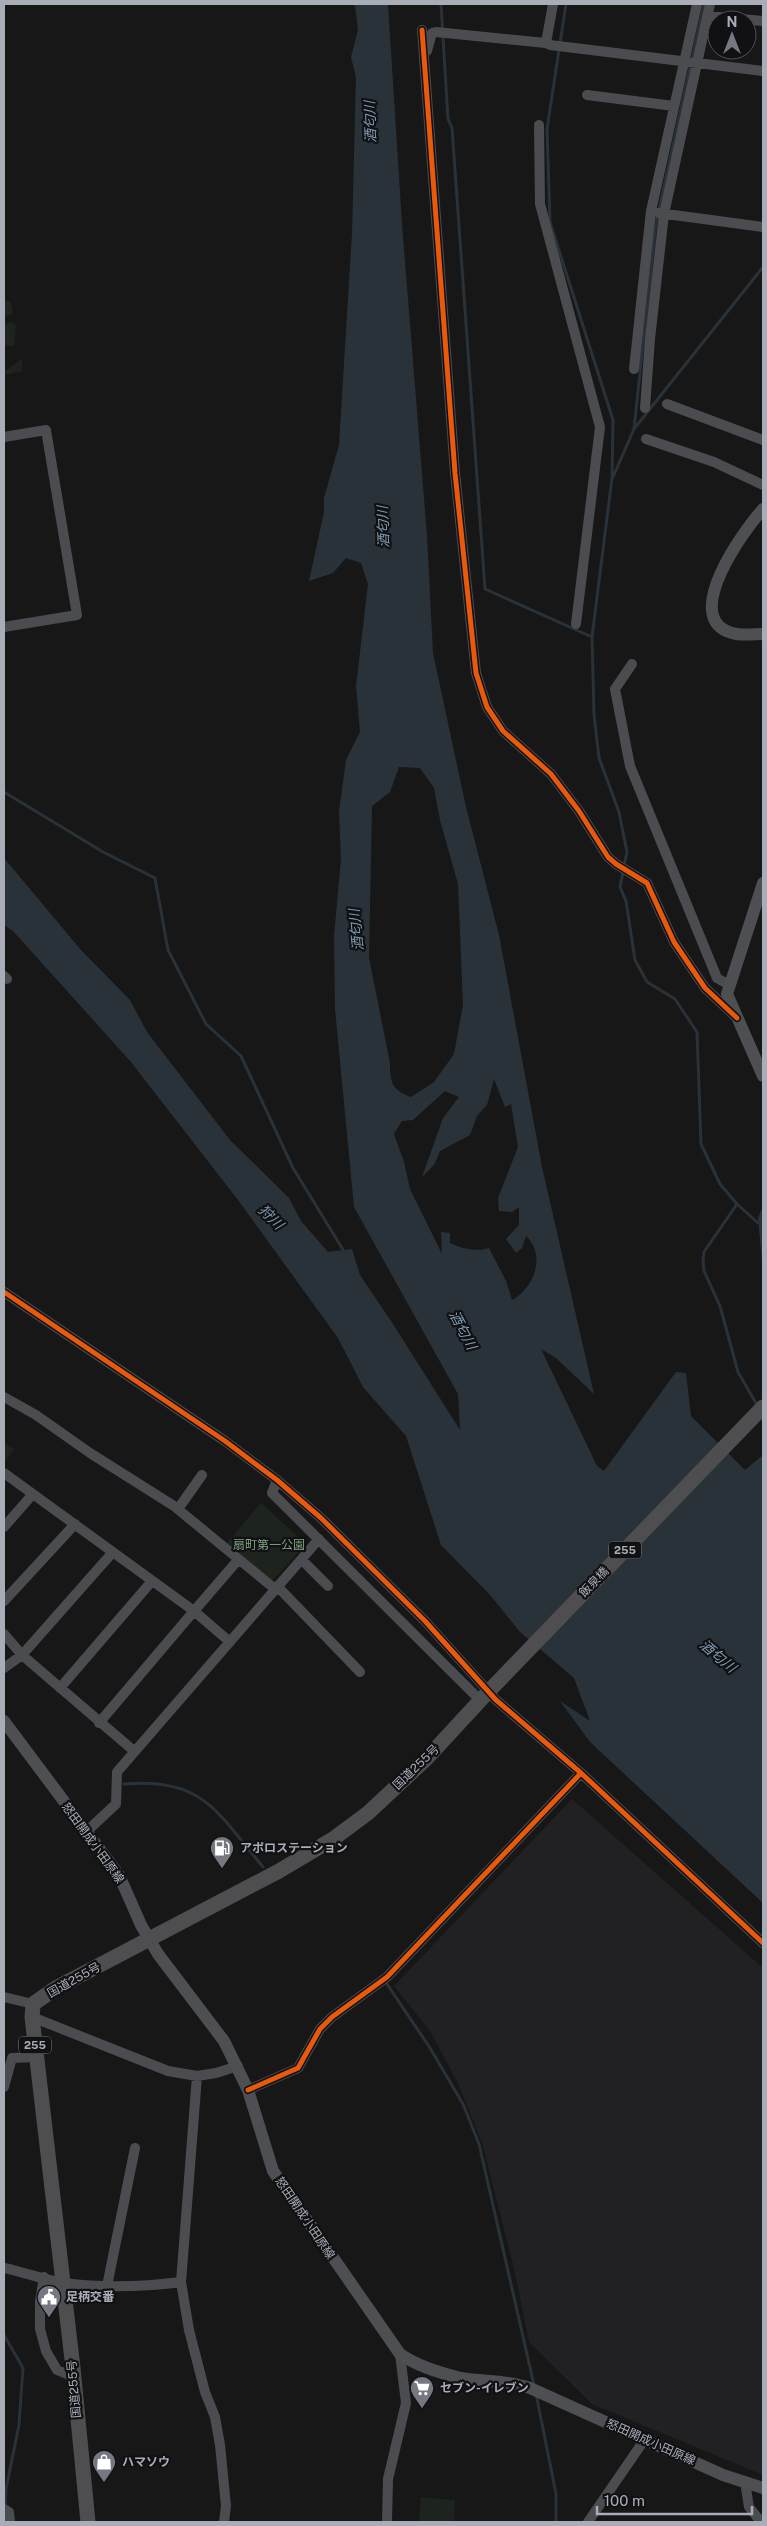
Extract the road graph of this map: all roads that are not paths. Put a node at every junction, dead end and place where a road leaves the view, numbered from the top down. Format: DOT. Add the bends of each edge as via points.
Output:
graph roads {
  1 [pos="553,4"];
  2 [pos="697,4"];
  3 [pos="707,16"];
  4 [pos="422,30"];
  5 [pos="548,44"];
  6 [pos="684,60"];
  7 [pos="697,62"];
  8 [pos="425,64"];
  9 [pos="763,71"];
  10 [pos="587,95"];
  11 [pos="674,106"];
  12 [pos="539,125"];
  13 [pos="651,211"];
  14 [pos="664,214"];
  15 [pos="763,227"];
  16 [pos="636,337"];
  17 [pos="650,339"];
  18 [pos="634,369"];
  19 [pos="667,404"];
  20 [pos="645,408"];
  21 [pos="4,437"];
  22 [pos="646,439"];
  23 [pos="763,440"];
  24 [pos="763,485"];
  25 [pos="763,509"];
  26 [pos="576,624"];
  27 [pos="4,627"];
  28 [pos="763,634"];
  29 [pos="632,664"];
  30 [pos="762,888"];
  31 [pos="729,985"];
  32 [pos="737,1018"];
  33 [pos="763,1076"];
  34 [pos="4,1292"];
  35 [pos="4,1397"];
  36 [pos="763,1407"];
  37 [pos="4,1473"];
  38 [pos="202,1475"];
  39 [pos="277,1480"];
  40 [pos="32,1495"];
  41 [pos="178,1509"];
  42 [pos="75,1524"];
  43 [pos="4,1526"];
  44 [pos="319,1539"];
  45 [pos="113,1552"];
  46 [pos="238,1560"];
  47 [pos="302,1560"];
  48 [pos="152,1581"];
  49 [pos="328,1586"];
  50 [pos="276,1588"];
  51 [pos="4,1601"];
  52 [pos="194,1611"];
  53 [pos="4,1634"];
  54 [pos="230,1642"];
  55 [pos="22,1655"];
  56 [pos="4,1668"];
  57 [pos="360,1672"];
  58 [pos="60,1688"];
  59 [pos="485,1696"];
  60 [pos="4,1721"];
  61 [pos="99,1723"];
  62 [pos="134,1751"];
  63 [pos="582,1773"];
  64 [pos="86,1832"];
  65 [pos="149,1939"];
  66 [pos="763,1943"];
  67 [pos="4,1997"];
  68 [pos="32,2010"];
  69 [pos="36,2056"];
  70 [pos="238,2066"];
  71 [pos="197,2076"];
  72 [pos="4,2087"];
  73 [pos="248,2090"];
  74 [pos="135,2148"];
  75 [pos="4,2268"];
  76 [pos="44,2277"];
  77 [pos="181,2282"];
  78 [pos="62,2283"];
  79 [pos="108,2286"];
  80 [pos="400,2354"];
  81 [pos="74,2377"];
  82 [pos="645,2439"];
  83 [pos="745,2482"];
  84 [pos="763,2488"];
  85 [pos="88,2522"];
  86 [pos="224,2522"];
  87 [pos="387,2522"];
  88 [pos="588,2522"];
  89 [pos="760,2522"];
  1 -- 5 [label="street"];
  2 -- 6 [label="street"];
  3 -- 7 [label="street"];
  4 -- 8 [label="street"];
  5 -- 6 [label="street"];
  5 -- 8 [label="street" via="436,32 432,33 429,41"];
  6 -- 7 [label="street"];
  6 -- 11 [label="street"];
  7 -- 9 [label="street"];
  7 -- 14 [label="street"];
  8 -- 32 [label="street" via="455,473 476,673 487,707 503,731 551,774 616,864 646,883 674,942 705,988"];
  10 -- 11 [label="street"];
  11 -- 13 [label="street"];
  12 -- 26 [label="street" via="540,204 600,427"];
  13 -- 14 [label="street"];
  13 -- 16 [label="street"];
  14 -- 15 [label="street"];
  14 -- 17 [label="street"];
  16 -- 17 [label="street"];
  16 -- 18 [label="street"];
  17 -- 20 [label="street"];
  19 -- 23 [label="street"];
  21 -- 27 [label="street" via="46,430 77,615"];
  22 -- 24 [label="street" via="714,462"];
  25 -- 28 [label="main road" via="728,558 714,590 712,608 716,621 732,633"];
  29 -- 31 [label="street" via="615,689 630,766 718,978"];
  30 -- 31 [label="main road"];
  31 -- 32 [label="main road" via="727,994"];
  32 -- 33 [label="main road"];
  34 -- 39 [label="street" via="225,1441"];
  35 -- 41 [label="street"];
  36 -- 59 [label="highway, 飯泉橋 / 255"];
  37 -- 40 [label="street"];
  38 -- 41 [label="street"];
  39 -- 44 [label="street" via="272,1493"];
  39 -- 59 [label="street" via="321,1518 425,1621"];
  40 -- 42 [label="street"];
  40 -- 43 [label="street"];
  41 -- 46 [label="street"];
  42 -- 45 [label="street"];
  42 -- 51 [label="street"];
  44 -- 47 [label="street"];
  44 -- 59 [label="street"];
  45 -- 48 [label="street"];
  45 -- 55 [label="street"];
  46 -- 50 [label="street"];
  46 -- 52 [label="street"];
  47 -- 49 [label="street"];
  47 -- 50 [label="street"];
  48 -- 52 [label="street"];
  48 -- 58 [label="street"];
  50 -- 54 [label="street"];
  50 -- 57 [label="street"];
  52 -- 54 [label="street"];
  52 -- 61 [label="street"];
  53 -- 55 [label="street"];
  54 -- 62 [label="street"];
  55 -- 56 [label="street"];
  55 -- 58 [label="street"];
  58 -- 61 [label="street"];
  59 -- 63 [label="street"];
  59 -- 65 [label="highway, 国道255号 / 255" via="428,1758 334,1839"];
  60 -- 64 [label="main road, 怒田開成小田原線"];
  61 -- 62 [label="street"];
  62 -- 64 [label="street" via="117,1772 116,1804"];
  63 -- 66 [label="street"];
  63 -- 73 [label="street" via="387,1977 320,2029 298,2068"];
  64 -- 65 [label="main road, 怒田開成小田原線" via="119,1875"];
  65 -- 68 [label="highway, 国道255号 / 255" via="56,1988"];
  65 -- 70 [label="main road, 怒田開成小田原線" via="208,2016"];
  67 -- 68 [label="street"];
  68 -- 69 [label="highway, 国道255号 / 255"];
  68 -- 71 [label="street" via="168,2071"];
  69 -- 72 [label="street" via="12,2058"];
  69 -- 78 [label="highway, 国道255号 / 255"];
  70 -- 71 [label="street"];
  70 -- 73 [label="main road, 怒田開成小田原線"];
  71 -- 77 [label="street"];
  73 -- 80 [label="main road, 怒田開成小田原線" via="274,2171"];
  74 -- 79 [label="street"];
  75 -- 76 [label="street"];
  76 -- 78 [label="street"];
  76 -- 81 [label="street" via="40,2329 46,2351 57,2370"];
  77 -- 79 [label="street"];
  77 -- 86 [label="street" via="189,2330 215,2417 226,2506"];
  78 -- 79 [label="street"];
  78 -- 81 [label="highway, 国道255号 / 255"];
  80 -- 82 [label="main road, 怒田開成小田原線" via="411,2361 462,2378 512,2382 534,2389"];
  80 -- 87 [label="street" via="406,2403 388,2479"];
  81 -- 85 [label="highway, 国道255号 / 255"];
  82 -- 83 [label="main road, 怒田開成小田原線"];
  82 -- 88 [label="street"];
  83 -- 84 [label="main road, 怒田開成小田原線"];
  83 -- 89 [label="street" via="749,2507"];
}
